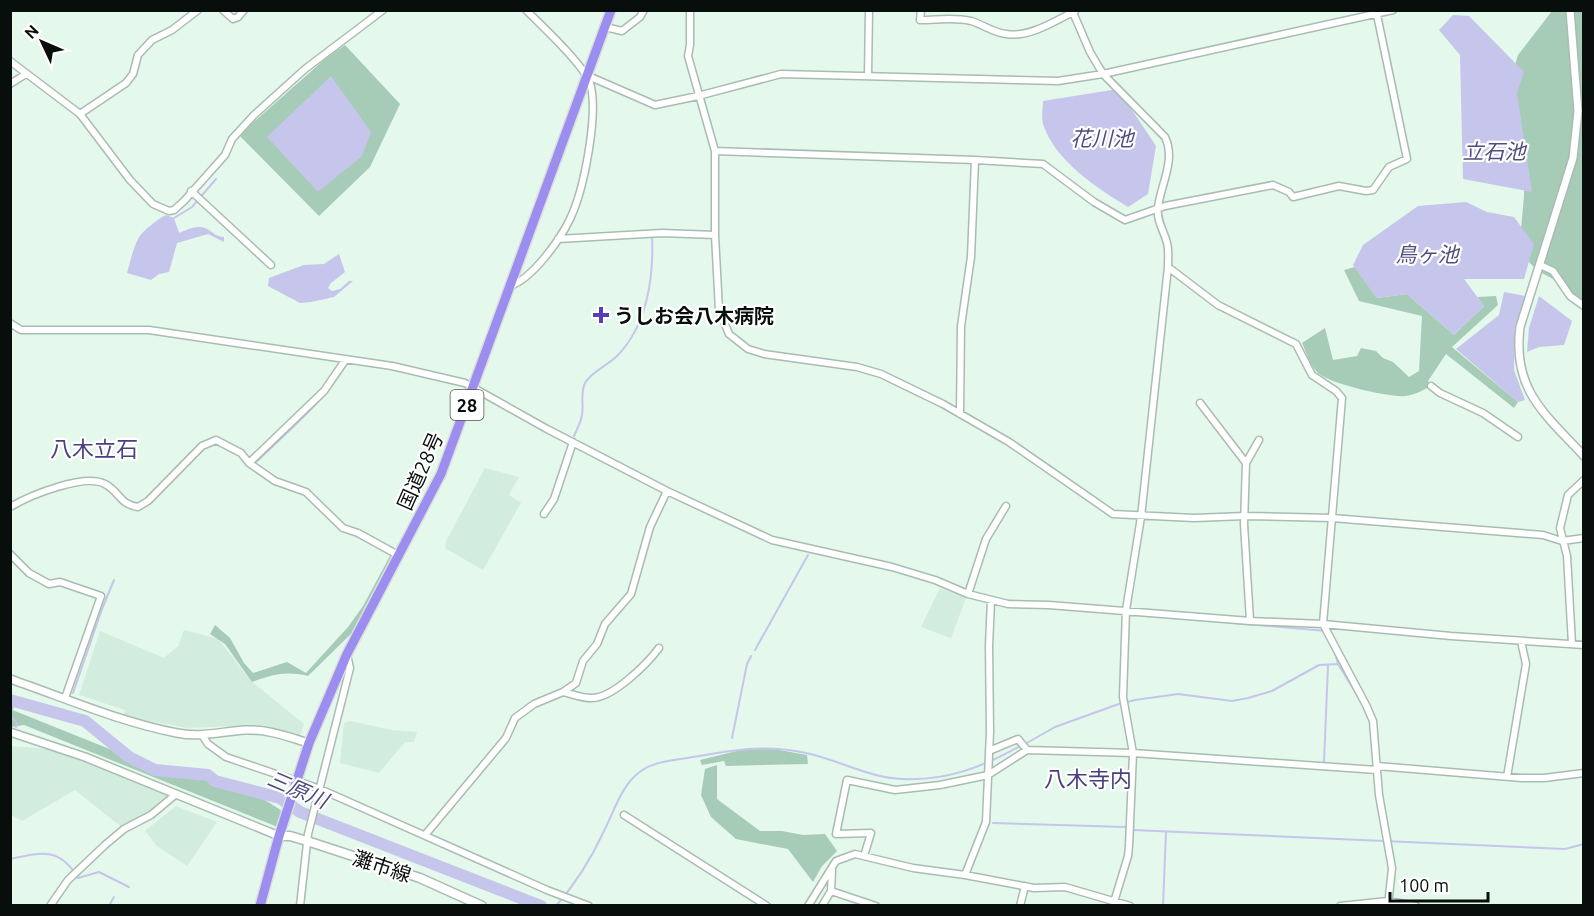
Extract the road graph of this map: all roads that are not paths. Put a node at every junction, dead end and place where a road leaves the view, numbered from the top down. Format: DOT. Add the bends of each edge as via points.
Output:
graph roads {
  1 [pos="198,10"];
  2 [pos="222,10"];
  3 [pos="244,10"];
  4 [pos="383,10"];
  5 [pos="526,10"];
  6 [pos="611,10"];
  7 [pos="644,10"];
  8 [pos="690,10"];
  9 [pos="869,10"];
  10 [pos="921,10"];
  11 [pos="1393,10"];
  12 [pos="1570,10"];
  13 [pos="1073,11"];
  14 [pos="1376,12"];
  15 [pos="604,27"];
  16 [pos="10,61"];
  17 [pos="26,74"];
  18 [pos="1103,74"];
  19 [pos="586,75"];
  20 [pos="868,76"];
  21 [pos="10,84"];
  22 [pos="698,96"];
  23 [pos="80,114"];
  24 [pos="715,151"];
  25 [pos="975,160"];
  26 [pos="191,191"];
  27 [pos="1157,208"];
  28 [pos="715,235"];
  29 [pos="558,239"];
  30 [pos="271,265"];
  31 [pos="1539,265"];
  32 [pos="1168,267"];
  33 [pos="510,286"];
  34 [pos="1584,306"];
  35 [pos="10,322"];
  36 [pos="346,359"];
  37 [pos="1431,386"];
  38 [pos="473,388"];
  39 [pos="1200,403"];
  40 [pos="960,414"];
  41 [pos="1518,436"];
  42 [pos="1259,441"];
  43 [pos="573,442"];
  44 [pos="1584,456"];
  45 [pos="249,463"];
  46 [pos="1246,463"];
  47 [pos="1584,480"];
  48 [pos="667,491"];
  49 [pos="12,506"];
  50 [pos="1006,506"];
  51 [pos="544,514"];
  52 [pos="1245,516"];
  53 [pos="1141,517"];
  54 [pos="1332,519"];
  55 [pos="1584,538"];
  56 [pos="1562,541"];
  57 [pos="10,554"];
  58 [pos="398,555"];
  59 [pos="968,594"];
  60 [pos="991,600"];
  61 [pos="1126,610"];
  62 [pos="1250,621"];
  63 [pos="1323,624"];
  64 [pos="1521,641"];
  65 [pos="1572,644"];
  66 [pos="1584,645"];
  67 [pos="659,648"];
  68 [pos="347,654"];
  69 [pos="10,679"];
  70 [pos="563,692"];
  71 [pos="65,698"];
  72 [pos="10,732"];
  73 [pos="202,735"];
  74 [pos="309,743"];
  75 [pos="1027,750"];
  76 [pos="989,752"];
  77 [pos="1133,753"];
  78 [pos="1377,768"];
  79 [pos="988,773"];
  80 [pos="1584,773"];
  81 [pos="1507,777"];
  82 [pos="297,784"];
  83 [pos="319,792"];
  84 [pos="175,795"];
  85 [pos="624,815"];
  86 [pos="425,835"];
  87 [pos="279,836"];
  88 [pos="308,838"];
  89 [pos="864,856"];
  90 [pos="832,866"];
  91 [pos="965,875"];
  92 [pos="1025,886"];
  93 [pos="831,891"];
  94 [pos="1114,902"];
  95 [pos="1388,903"];
  96 [pos="50,906"];
  97 [pos="260,906"];
  98 [pos="300,906"];
  99 [pos="482,906"];
  100 [pos="589,906"];
  101 [pos="767,906"];
  102 [pos="808,906"];
  103 [pos="822,906"];
  104 [pos="876,906"];
  105 [pos="1020,906"];
  106 [pos="1130,906"];
  107 [pos="1340,906"];
  108 [pos="1416,906"];
  1 -- 23 [label="street" via="152,40 138,55 126,83"];
  2 -- 3 [label="street" via="233,19"];
  4 -- 26 [label="street" via="305,69 254,115 232,139 225,155"];
  5 -- 19 [label="street"];
  6 -- 15 [label="highway, 国道28号 / 28"];
  7 -- 15 [label="street" via="622,31"];
  8 -- 22 [label="street" via="688,56"];
  9 -- 20 [label="street"];
  10 -- 13 [label="street" via="920,20 971,21 1005,34 1039,28"];
  11 -- 14 [label="street"];
  12 -- 31 [label="street" via="1577,131 1566,185"];
  13 -- 18 [label="street"];
  14 -- 18 [label="street"];
  14 -- 27 [label="street" via="1407,159 1389,167 1373,190 1339,186 1293,197 1273,185"];
  15 -- 19 [label="highway, 国道28号 / 28"];
  16 -- 17 [label="street"];
  17 -- 21 [label="street"];
  17 -- 23 [label="street"];
  18 -- 20 [label="street" via="1058,81"];
  18 -- 27 [label="street" via="1165,137 1170,147"];
  19 -- 22 [label="street" via="655,105"];
  19 -- 29 [label="street" via="591,86 590,144 575,205"];
  19 -- 33 [label="highway, 国道28号 / 28"];
  20 -- 22 [label="street" via="781,74"];
  22 -- 24 [label="street"];
  23 -- 26 [label="street" via="153,204 174,210"];
  24 -- 25 [label="street"];
  24 -- 28 [label="street"];
  25 -- 27 [label="street" via="1043,164 1125,220"];
  25 -- 40 [label="street" via="971,257 961,326"];
  26 -- 30 [label="street"];
  27 -- 32 [label="street" via="1168,245"];
  28 -- 29 [label="street" via="662,233"];
  28 -- 40 [label="street" via="719,310 729,334 740,344 764,354 881,374"];
  29 -- 33 [label="street" via="520,283"];
  31 -- 34 [label="street" via="1553,271 1570,296"];
  31 -- 44 [label="street" via="1520,327 1518,346 1524,382 1532,398"];
  32 -- 53 [label="street"];
  32 -- 54 [label="street" via="1218,305 1296,344 1312,375 1342,398"];
  33 -- 38 [label="highway, 国道28号 / 28"];
  35 -- 36 [label="street" via="21,330 149,330"];
  36 -- 38 [label="street" via="445,378"];
  36 -- 45 [label="street" via="324,391"];
  37 -- 41 [label="street"];
  38 -- 43 [label="street"];
  38 -- 58 [label="highway, 国道28号 / 28" via="441,474"];
  39 -- 46 [label="street"];
  40 -- 53 [label="street" via="1021,450 1113,514"];
  42 -- 46 [label="street"];
  43 -- 48 [label="street"];
  43 -- 51 [label="street" via="554,499"];
  45 -- 49 [label="street" via="241,453 216,440 201,446 138,507 127,505 106,484 87,480"];
  45 -- 58 [label="street" via="275,481 306,492 343,528 358,532"];
  46 -- 52 [label="street"];
  47 -- 56 [label="street" via="1568,495 1560,528"];
  48 -- 59 [label="street" via="772,540 892,567"];
  48 -- 70 [label="street" via="650,527 631,594 605,624 597,644 583,661 576,683"];
  50 -- 59 [label="street" via="986,539"];
  52 -- 53 [label="street"];
  52 -- 54 [label="street"];
  52 -- 62 [label="street"];
  53 -- 61 [label="street"];
  54 -- 56 [label="street" via="1543,535"];
  54 -- 63 [label="street"];
  55 -- 56 [label="street"];
  56 -- 65 [label="street" via="1567,556"];
  57 -- 71 [label="street" via="29,573 50,584 60,582 101,596"];
  58 -- 68 [label="highway, 国道28号 / 28"];
  59 -- 60 [label="street"];
  60 -- 61 [label="street"];
  60 -- 76 [label="street"];
  61 -- 62 [label="street"];
  61 -- 77 [label="street" via="1123,697"];
  62 -- 63 [label="street"];
  63 -- 64 [label="street"];
  63 -- 78 [label="street" via="1373,721"];
  64 -- 65 [label="street"];
  64 -- 81 [label="street" via="1526,664"];
  65 -- 66 [label="street"];
  67 -- 70 [label="street" via="615,690 593,699"];
  68 -- 74 [label="highway, 国道28号 / 28"];
  68 -- 83 [label="street" via="350,668"];
  69 -- 71 [label="street"];
  70 -- 86 [label="street" via="532,705 515,718 506,738"];
  71 -- 73 [label="street" via="135,723"];
  72 -- 84 [label="street" via="85,757"];
  73 -- 74 [label="street" via="263,730"];
  73 -- 82 [label="street" via="226,757"];
  74 -- 82 [label="highway, 国道28号 / 28"];
  75 -- 76 [label="street" via="1018,739"];
  75 -- 77 [label="street"];
  75 -- 79 [label="street"];
  76 -- 79 [label="street"];
  77 -- 78 [label="street"];
  77 -- 94 [label="street" via="1128,856"];
  78 -- 81 [label="street"];
  78 -- 95 [label="street" via="1392,868"];
  79 -- 89 [label="street" via="940,785 895,790 847,780 836,834 871,833"];
  79 -- 91 [label="street" via="986,822"];
  80 -- 81 [label="street"];
  82 -- 83 [label="street"];
  82 -- 87 [label="highway, 国道28号 / 28"];
  83 -- 86 [label="street"];
  83 -- 88 [label="street"];
  84 -- 87 [label="street"];
  84 -- 96 [label="street" via="105,845 68,880"];
  85 -- 101 [label="street"];
  86 -- 100 [label="street"];
  87 -- 88 [label="main road, 灘市線"];
  87 -- 97 [label="highway, 国道28号 / 28"];
  88 -- 98 [label="street"];
  88 -- 99 [label="main road, 灘市線" via="420,878"];
  89 -- 90 [label="street" via="855,854"];
  89 -- 91 [label="street"];
  90 -- 93 [label="street"];
  90 -- 102 [label="street"];
  91 -- 92 [label="street"];
  92 -- 94 [label="street" via="1065,887"];
  92 -- 105 [label="street"];
  93 -- 103 [label="street"];
  93 -- 104 [label="street"];
  94 -- 106 [label="street"];
  95 -- 107 [label="street"];
  95 -- 108 [label="street"];
}
